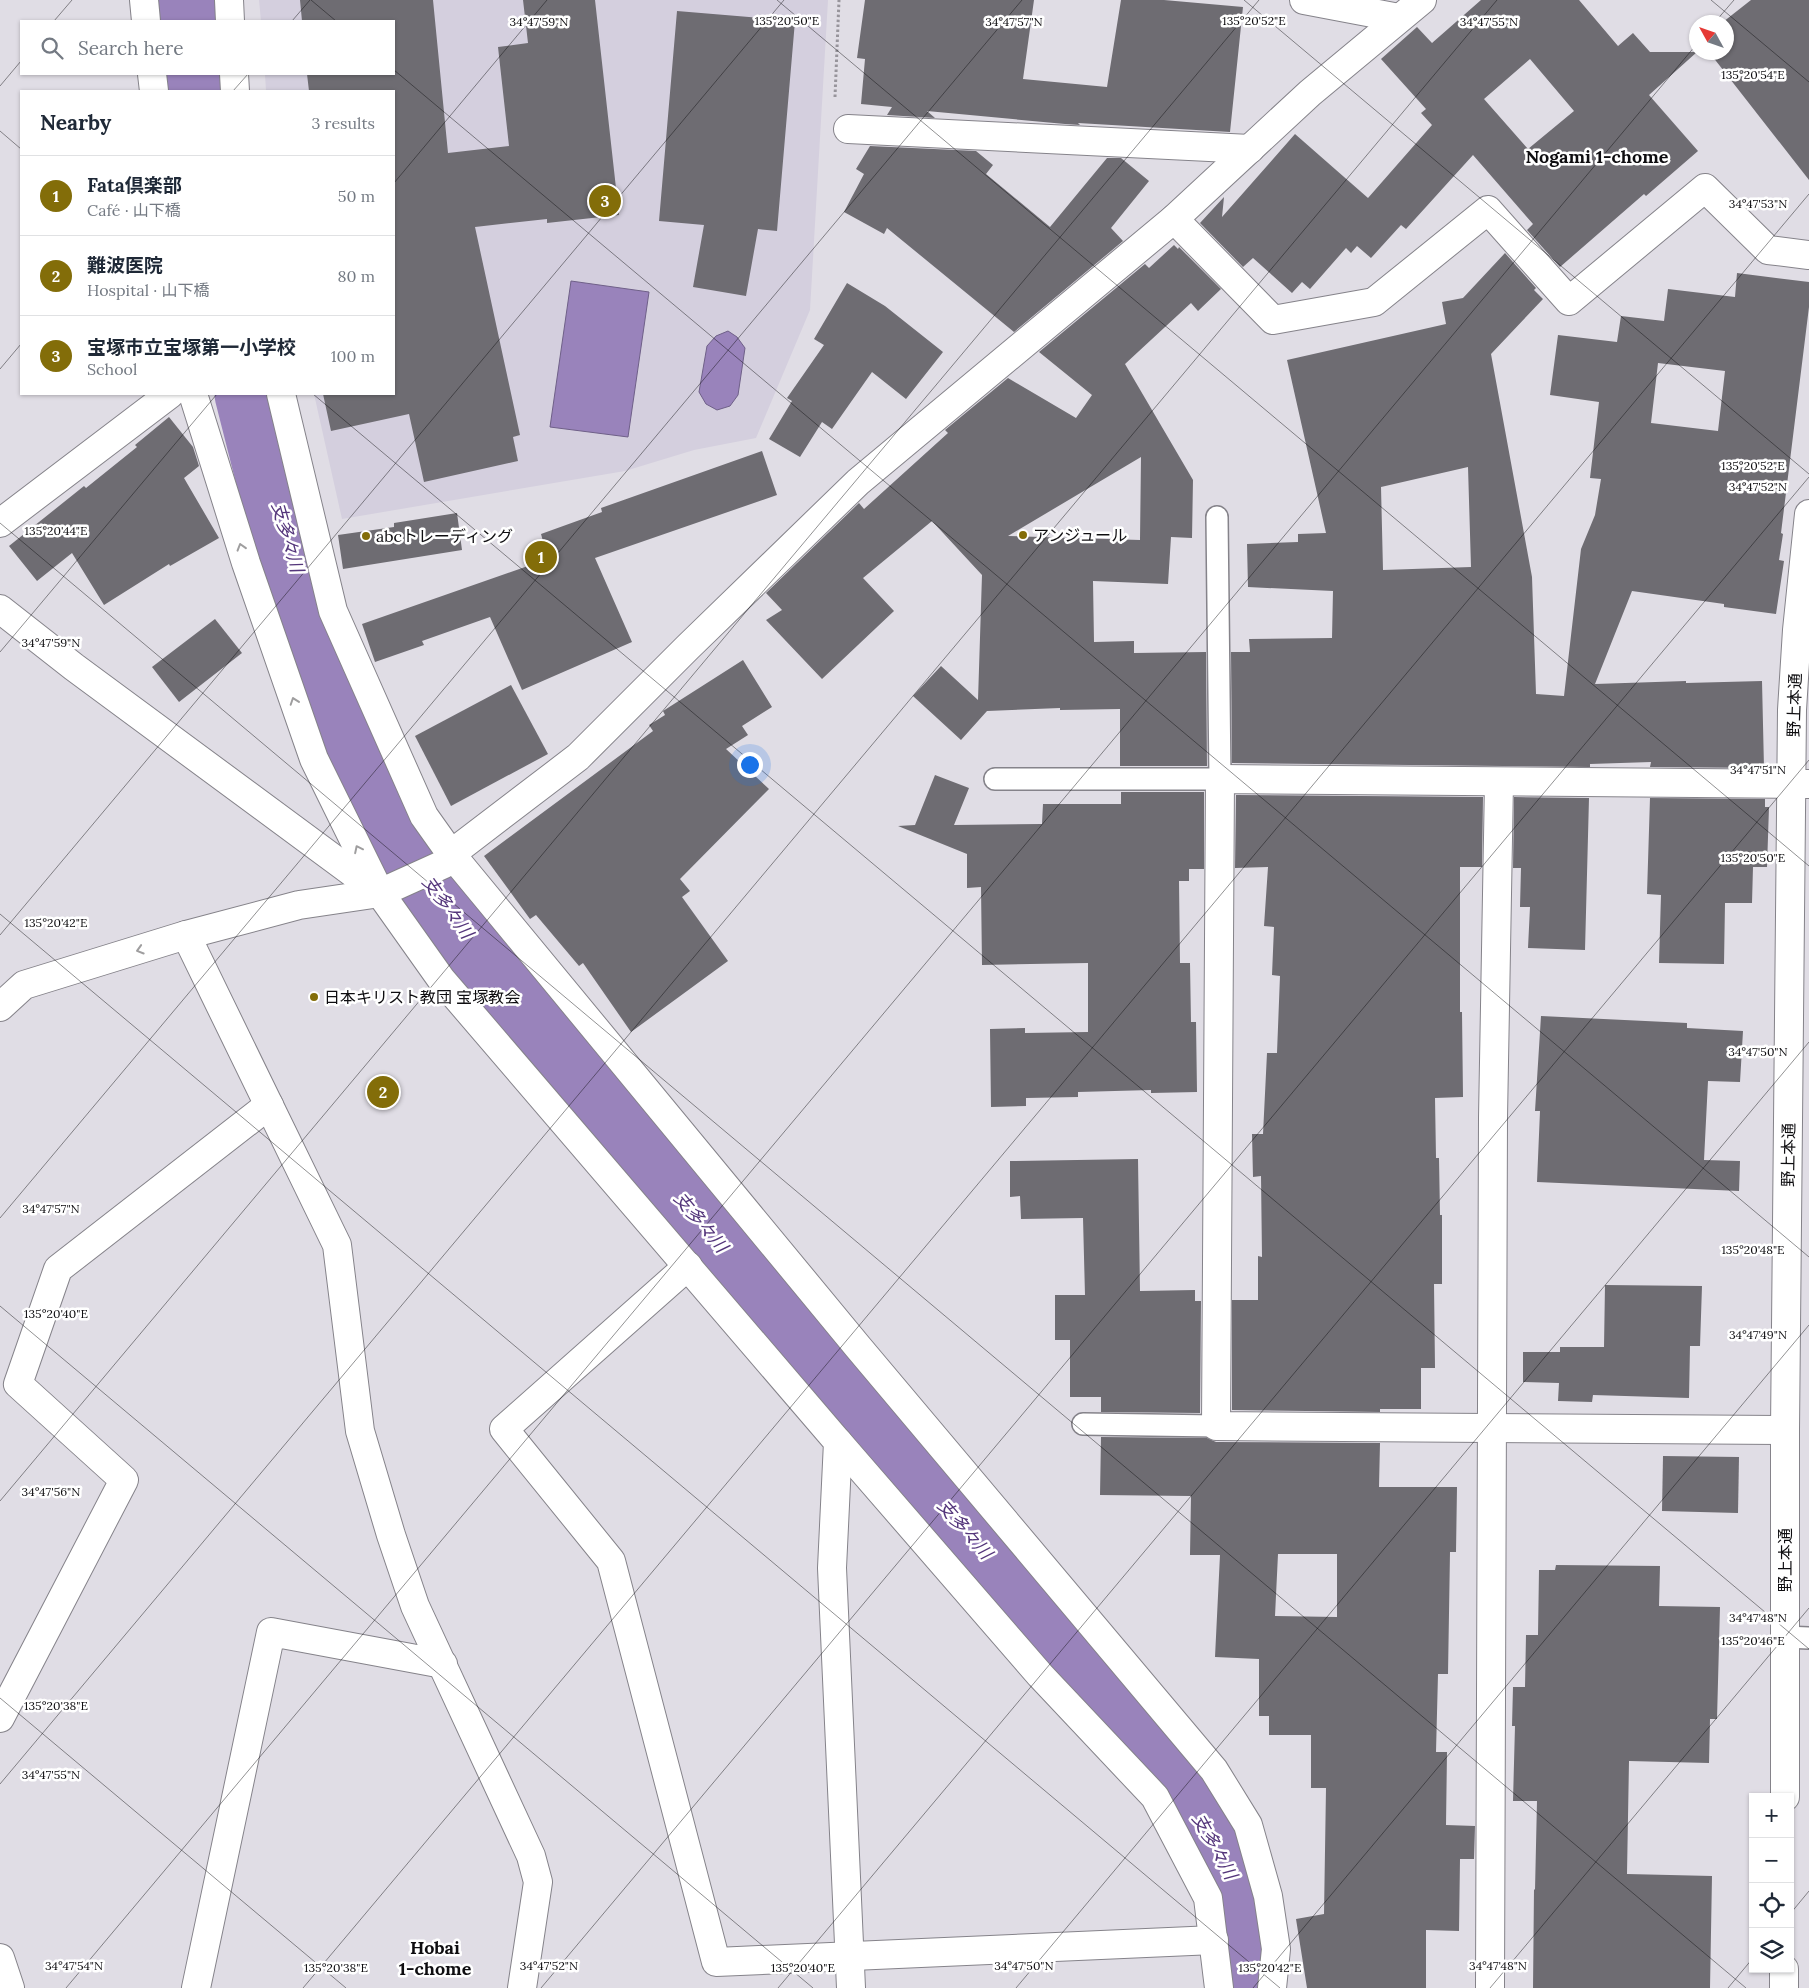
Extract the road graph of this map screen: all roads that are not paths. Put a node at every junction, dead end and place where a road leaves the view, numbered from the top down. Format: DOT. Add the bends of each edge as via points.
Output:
graph roads {
  1 [pos="144,0"];
  2 [pos="229,0"];
  3 [pos="1304,0"];
  4 [pos="1422,0"];
  5 [pos="1399,18"];
  6 [pos="146,20"];
  7 [pos="230,20"];
  8 [pos="152,75"];
  9 [pos="234,75"];
  10 [pos="154,90"];
  11 [pos="235,90"];
  12 [pos="848,129"];
  13 [pos="1250,148"];
  14 [pos="1174,219"];
  15 [pos="1809,255"];
  16 [pos="169,395"];
  17 [pos="194,395"];
  18 [pos="281,395"];
  19 [pos="1809,514"];
  20 [pos="1217,517"];
  21 [pos="0,523"];
  22 [pos="0,608"];
  23 [pos="995,779"];
  24 [pos="1220,780"];
  25 [pos="1499,782"];
  26 [pos="1800,784"];
  27 [pos="448,859"];
  28 [pos="386,891"];
  29 [pos="186,935"];
  30 [pos="0,1007"];
  31 [pos="269,1105"];
  32 [pos="688,1266"];
  33 [pos="1082,1424"];
  34 [pos="1216,1426"];
  35 [pos="1491,1429"];
  36 [pos="1785,1430"];
  37 [pos="838,1442"];
  38 [pos="1797,1638"];
  39 [pos="443,1664"];
  40 [pos="0,1718"];
  41 [pos="1785,1793"];
  42 [pos="1214,1940"];
  43 [pos="850,1955"];
  44 [pos="0,1958"];
  45 [pos="1784,1973"];
  46 [pos="10,1988"];
  47 [pos="196,1988"];
  48 [pos="522,1988"];
  49 [pos="851,1988"];
  50 [pos="1219,1988"];
  51 [pos="1272,1988"];
  52 [pos="1490,1988"];
  53 [pos="1784,1988"];
  1 -- 6 [label="street"];
  2 -- 7 [label="street"];
  3 -- 5 [label="street"];
  4 -- 5 [label="street"];
  5 -- 13 [label="street"];
  8 -- 10 [label="street"];
  9 -- 11 [label="street"];
  12 -- 13 [label="street"];
  13 -- 14 [label="street"];
  14 -- 15 [label="street" via="1273,320 1374,302 1488,210 1569,301 1705,188 1768,250"];
  14 -- 27 [label="street" via="858,482 578,757"];
  16 -- 21 [label="street"];
  28 -- 17 [label="street, one-way" via="314,758 246,563"];
  18 -- 27 [label="street" via="333,611 424,816"];
  19 -- 26 [label="street, 野上本通" via="1792,710"];
  20 -- 24 [label="lane"];
  22 -- 28 [label="street" via="82,672"];
  23 -- 24 [label="lane"];
  24 -- 25 [label="street"];
  24 -- 34 [label="street"];
  25 -- 26 [label="street"];
  25 -- 35 [label="street"];
  26 -- 36 [label="street, 野上本通"];
  27 -- 28 [label="street"];
  27 -- 51 [label="street" via="1214,1770 1248,1825 1268,1896 1276,1949"];
  28 -- 29 [label="street" via="300,906"];
  28 -- 32 [label="street" via="441,979"];
  29 -- 30 [label="street, one-way" via="24,985"];
  29 -- 31 [label="street"];
  31 -- 39 [label="street" via="337,1245 360,1430 415,1606"];
  31 -- 40 [label="street" via="58,1269 18,1384 124,1480"];
  32 -- 37 [label="street"];
  32 -- 43 [label="street" via="504,1429 612,1561 716,1962"];
  33 -- 34 [label="lane"];
  34 -- 35 [label="street"];
  35 -- 36 [label="street"];
  35 -- 52 [label="street"];
  36 -- 38 [label="street, 野上本通"];
  37 -- 42 [label="street" via="1040,1675 1156,1797 1208,1898"];
  37 -- 43 [label="street" via="832,1568"];
  38 -- 41 [label="street, 野上本通"];
  39 -- 47 [label="street" via="271,1632"];
  39 -- 48 [label="street" via="531,1856 538,1882"];
  42 -- 43 [label="street"];
  42 -- 50 [label="street"];
  43 -- 49 [label="street"];
  44 -- 46 [label="street"];
  45 -- 53 [label="street"];
}
